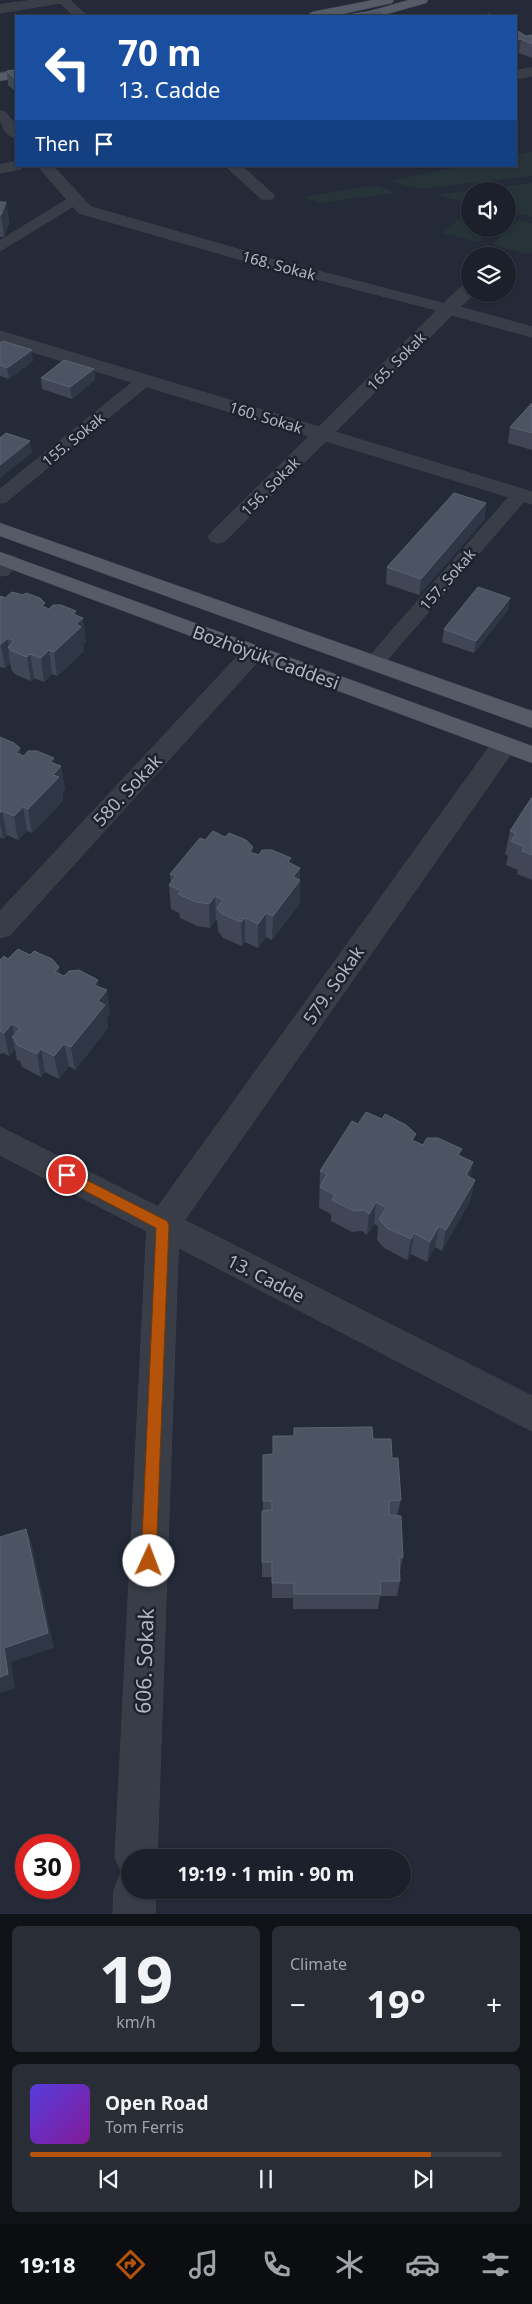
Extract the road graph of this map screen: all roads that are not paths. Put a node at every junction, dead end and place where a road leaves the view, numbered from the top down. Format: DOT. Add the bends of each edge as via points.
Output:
graph roads {
  1 [pos="61,0"];
  2 [pos="388,0"];
  3 [pos="422,0"];
  4 [pos="0,9"];
  5 [pos="80,15"];
  6 [pos="318,15"];
  7 [pos="370,15"];
  8 [pos="15,64"];
  9 [pos="0,66"];
  10 [pos="532,72"];
  11 [pos="15,74"];
  12 [pos="517,75"];
  13 [pos="0,77"];
  14 [pos="0,115"];
  15 [pos="15,133"];
  16 [pos="15,166"];
  17 [pos="45,167"];
  18 [pos="234,167"];
  19 [pos="0,169"];
  20 [pos="267,196"];
  21 [pos="75,199"];
  22 [pos="0,247"];
  23 [pos="256,259"];
  24 [pos="461,297"];
  25 [pos="448,309"];
  26 [pos="532,332"];
  27 [pos="0,336"];
  28 [pos="145,380"];
  29 [pos="322,434"];
  30 [pos="526,496"];
  31 [pos="0,498"];
  32 [pos="0,529"];
  33 [pos="218,537"];
  34 [pos="3,563"];
  35 [pos="254,652"];
  36 [pos="374,663"];
  37 [pos="532,720"];
  38 [pos="504,745"];
  39 [pos="532,755"];
  40 [pos="0,928"];
  41 [pos="0,1140"];
  42 [pos="163,1225"];
  43 [pos="532,1414"];
  44 [pos="136,1849"];
  45 [pos="135,1899"];
  46 [pos="134,1914"];
  1 -- 4 [label="street"];
  1 -- 5 [label="street"];
  2 -- 6 [label="main road"];
  3 -- 7 [label="main road"];
  8 -- 9 [label="main road"];
  10 -- 12 [label="street"];
  11 -- 13 [label="main road"];
  14 -- 15 [label="street"];
  16 -- 19 [label="street"];
  17 -- 21 [label="street, 168. Sokak"];
  18 -- 20 [label="street"];
  21 -- 22 [label="street"];
  21 -- 23 [label="street, 168. Sokak" via="84,210"];
  23 -- 25 [label="street, 168. Sokak"];
  24 -- 25 [label="street, 165. Sokak"];
  25 -- 26 [label="street, 168. Sokak"];
  25 -- 29 [label="street, 165. Sokak"];
  27 -- 28 [label="street, 160. Sokak"];
  28 -- 29 [label="street, 160. Sokak"];
  28 -- 31 [label="street, 155. Sokak"];
  29 -- 30 [label="street, 160. Sokak"];
  29 -- 33 [label="street, 156. Sokak"];
  30 -- 36 [label="street, 157. Sokak"];
  32 -- 36 [label="main road, Bozhöyük Caddesi"];
  34 -- 35 [label="main road, Bozhöyük Caddesi"];
  35 -- 38 [label="main road, Bozhöyük Caddesi"];
  35 -- 40 [label="street, 580. Sokak"];
  36 -- 37 [label="main road, Bozhöyük Caddesi"];
  38 -- 39 [label="main road, Bozhöyük Caddesi"];
  38 -- 42 [label="street, 579. Sokak"];
  41 -- 42 [label="street, 13. Cadde"];
  42 -- 43 [label="street, 13. Cadde"];
  42 -- 44 [label="street, 606. Sokak"];
  45 -- 46 [label="street"];
}
